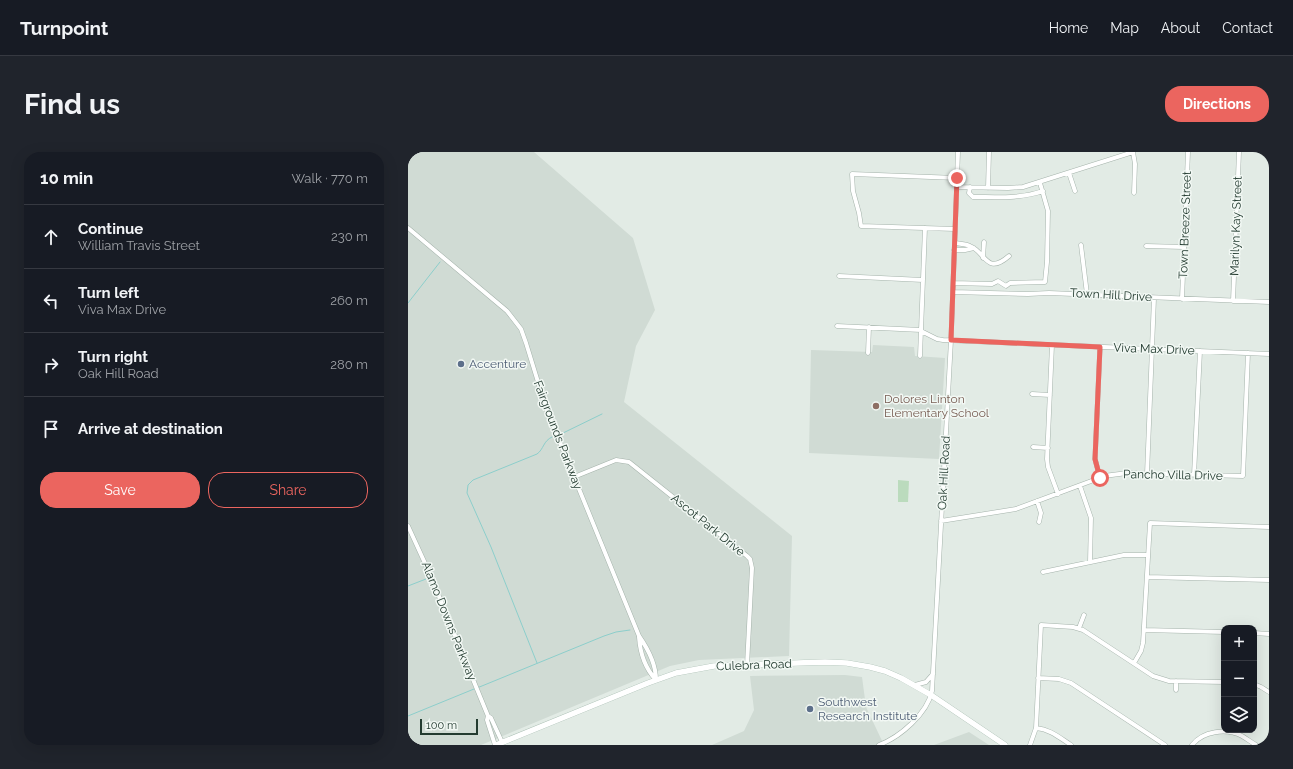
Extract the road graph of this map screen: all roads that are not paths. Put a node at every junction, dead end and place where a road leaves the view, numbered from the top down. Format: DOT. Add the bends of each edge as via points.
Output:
graph roads {
  1 [pos="958,152"];
  2 [pos="989,152"];
  3 [pos="1133,152"];
  4 [pos="1188,152"];
  5 [pos="1239,152"];
  6 [pos="1069,173"];
  7 [pos="957,178"];
  8 [pos="1040,182"];
  9 [pos="957,187"];
  10 [pos="970,187"];
  11 [pos="988,188"];
  12 [pos="1043,191"];
  13 [pos="1075,191"];
  14 [pos="1134,193"];
  15 [pos="408,228"];
  16 [pos="925,228"];
  17 [pos="955,229"];
  18 [pos="984,242"];
  19 [pos="955,243"];
  20 [pos="1081,245"];
  21 [pos="1146,246"];
  22 [pos="1184,247"];
  23 [pos="974,248"];
  24 [pos="954,250"];
  25 [pos="1008,256"];
  26 [pos="983,258"];
  27 [pos="839,276"];
  28 [pos="923,280"];
  29 [pos="953,283"];
  30 [pos="953,292"];
  31 [pos="1087,294"];
  32 [pos="1154,298"];
  33 [pos="1182,299"];
  34 [pos="1233,301"];
  35 [pos="1269,302"];
  36 [pos="837,326"];
  37 [pos="869,327"];
  38 [pos="921,330"];
  39 [pos="951,340"];
  40 [pos="1052,345"];
  41 [pos="1100,347"];
  42 [pos="1152,349"];
  43 [pos="1200,350"];
  44 [pos="868,353"];
  45 [pos="1248,353"];
  46 [pos="1269,354"];
  47 [pos="920,356"];
  48 [pos="1032,394"];
  49 [pos="1050,395"];
  50 [pos="1033,447"];
  51 [pos="1048,448"];
  52 [pos="1147,474"];
  53 [pos="1194,475"];
  54 [pos="574,477"];
  55 [pos="1100,478"];
  56 [pos="1080,486"];
  57 [pos="1058,494"];
  58 [pos="1037,501"];
  59 [pos="942,520"];
  60 [pos="1039,522"];
  61 [pos="408,526"];
  62 [pos="1269,527"];
  63 [pos="1148,555"];
  64 [pos="1090,562"];
  65 [pos="1044,572"];
  66 [pos="1147,577"];
  67 [pos="1269,580"];
  68 [pos="1084,615"];
  69 [pos="1080,628"];
  70 [pos="1144,630"];
  71 [pos="1221,632"];
  72 [pos="1257,633"];
  73 [pos="1269,634"];
  74 [pos="639,636"];
  75 [pos="1134,663"];
  76 [pos="747,665"];
  77 [pos="933,674"];
  78 [pos="1038,678"];
  79 [pos="656,680"];
  80 [pos="1176,681"];
  81 [pos="1221,682"];
  82 [pos="915,685"];
  83 [pos="1257,685"];
  84 [pos="1176,690"];
  85 [pos="1269,692"];
  86 [pos="932,695"];
  87 [pos="488,716"];
  88 [pos="1036,728"];
  89 [pos="502,742"];
  90 [pos="496,745"];
  91 [pos="879,745"];
  92 [pos="1005,745"];
  93 [pos="1030,745"];
  94 [pos="1071,745"];
  95 [pos="1164,745"];
  96 [pos="1192,745"];
  97 [pos="1256,745"];
  1 -- 7 [label="street, Oak Hill Road"];
  2 -- 11 [label="street"];
  3 -- 6 [label="street"];
  3 -- 14 [label="street"];
  4 -- 22 [label="street, Town Breeze Street"];
  5 -- 34 [label="street, Marilyn Kay Street"];
  6 -- 8 [label="street"];
  6 -- 13 [label="street"];
  7 -- 9 [label="street, Oak Hill Road"];
  7 -- 16 [label="street" via="852,174 861,226"];
  8 -- 11 [label="street" via="1023,187"];
  8 -- 12 [label="street"];
  9 -- 10 [label="street"];
  9 -- 17 [label="street, Oak Hill Road"];
  10 -- 11 [label="street"];
  10 -- 12 [label="street" via="969,193 973,197 1010,198"];
  12 -- 29 [label="street" via="1048,211 1045,282 1010,283 1006,286 998,281 992,284"];
  15 -- 54 [label="street, Fairgrounds Parkway" via="517,323 526,343 546,408"];
  16 -- 17 [label="street"];
  16 -- 28 [label="street"];
  17 -- 19 [label="street, Oak Hill Road"];
  18 -- 26 [label="street"];
  19 -- 23 [label="street"];
  19 -- 24 [label="street, Oak Hill Road"];
  20 -- 31 [label="street"];
  21 -- 22 [label="street"];
  22 -- 33 [label="street, Town Breeze Street"];
  23 -- 24 [label="street"];
  23 -- 26 [label="street"];
  24 -- 29 [label="street, Oak Hill Road"];
  25 -- 26 [label="street" via="1003,262 997,263 989,263"];
  27 -- 28 [label="street"];
  28 -- 38 [label="street"];
  29 -- 30 [label="street, Oak Hill Road"];
  30 -- 31 [label="street, Town Hill Drive"];
  30 -- 39 [label="street, Oak Hill Road"];
  31 -- 32 [label="street, Town Hill Drive"];
  32 -- 33 [label="street, Town Hill Drive"];
  32 -- 42 [label="street"];
  33 -- 34 [label="street, Town Hill Drive"];
  34 -- 35 [label="street, Town Hill Drive"];
  36 -- 37 [label="street, Viva Max Drive"];
  37 -- 38 [label="street, Viva Max Drive"];
  37 -- 44 [label="street"];
  38 -- 39 [label="street, Viva Max Drive" via="937,339"];
  38 -- 47 [label="street"];
  39 -- 40 [label="street, Viva Max Drive"];
  39 -- 59 [label="street, Oak Hill Road"];
  40 -- 41 [label="street, Viva Max Drive"];
  40 -- 49 [label="street"];
  41 -- 42 [label="street, Viva Max Drive"];
  41 -- 55 [label="street" via="1095,459"];
  42 -- 43 [label="street, Viva Max Drive"];
  42 -- 52 [label="street"];
  43 -- 45 [label="street, Viva Max Drive"];
  43 -- 53 [label="street"];
  45 -- 46 [label="street, Viva Max Drive"];
  45 -- 53 [label="street, Pancho Villa Drive" via="1242,476"];
  48 -- 49 [label="street"];
  49 -- 51 [label="street"];
  50 -- 51 [label="street"];
  51 -- 57 [label="street" via="1048,467"];
  52 -- 53 [label="street, Pancho Villa Drive"];
  52 -- 55 [label="street, Pancho Villa Drive" via="1127,473"];
  54 -- 74 [label="street, Fairgrounds Parkway"];
  54 -- 76 [label="street, Ascot Park Drive" via="616,460 629,462 750,559 752,568"];
  55 -- 56 [label="street, Pancho Villa Drive"];
  56 -- 57 [label="street, Pancho Villa Drive"];
  56 -- 64 [label="street" via="1091,518"];
  57 -- 58 [label="street, Pancho Villa Drive"];
  58 -- 59 [label="street, Pancho Villa Drive" via="1012,510"];
  58 -- 60 [label="street" via="1041,513"];
  59 -- 77 [label="street, Oak Hill Road"];
  61 -- 87 [label="street, Alamo Downs Parkway"];
  62 -- 63 [label="street" via="1150,524"];
  63 -- 64 [label="street" via="1130,554"];
  63 -- 66 [label="street"];
  64 -- 65 [label="street"];
  66 -- 67 [label="street"];
  66 -- 70 [label="street"];
  68 -- 69 [label="street"];
  69 -- 75 [label="street"];
  69 -- 78 [label="street" via="1041,625"];
  70 -- 71 [label="street"];
  70 -- 75 [label="street" via="1141,651"];
  72 -- 73 [label="street"];
  74 -- 79 [label="street, Fairgrounds Parkway" via="656,670"];
  74 -- 79 [label="street, Fairgrounds Parkway" via="640,648 649,672"];
  75 -- 80 [label="street" via="1153,676"];
  76 -- 79 [label="main road, Culebra Road" via="714,666 676,673"];
  76 -- 82 [label="main road, Culebra Road" via="847,663 885,671"];
  77 -- 82 [label="street" via="926,682"];
  77 -- 86 [label="street, Oak Hill Road"];
  78 -- 88 [label="street"];
  78 -- 95 [label="street" via="1059,679 1071,683"];
  79 -- 89 [label="main road, Culebra Road"];
  80 -- 81 [label="street"];
  80 -- 84 [label="street"];
  82 -- 86 [label="main road, Culebra Road"];
  83 -- 85 [label="street"];
  86 -- 91 [label="street" via="920,714 904,731"];
  86 -- 92 [label="main road, Culebra Road"];
  87 -- 89 [label="street, Alamo Downs Parkway"];
  87 -- 90 [label="street, Alamo Downs Parkway" via="487,720"];
  88 -- 93 [label="street"];
  88 -- 94 [label="street" via="1051,732"];
  89 -- 90 [label="main road, Culebra Road"];
  96 -- 97 [label="street" via="1198,738 1207,734 1228,732 1242,736"];
}
